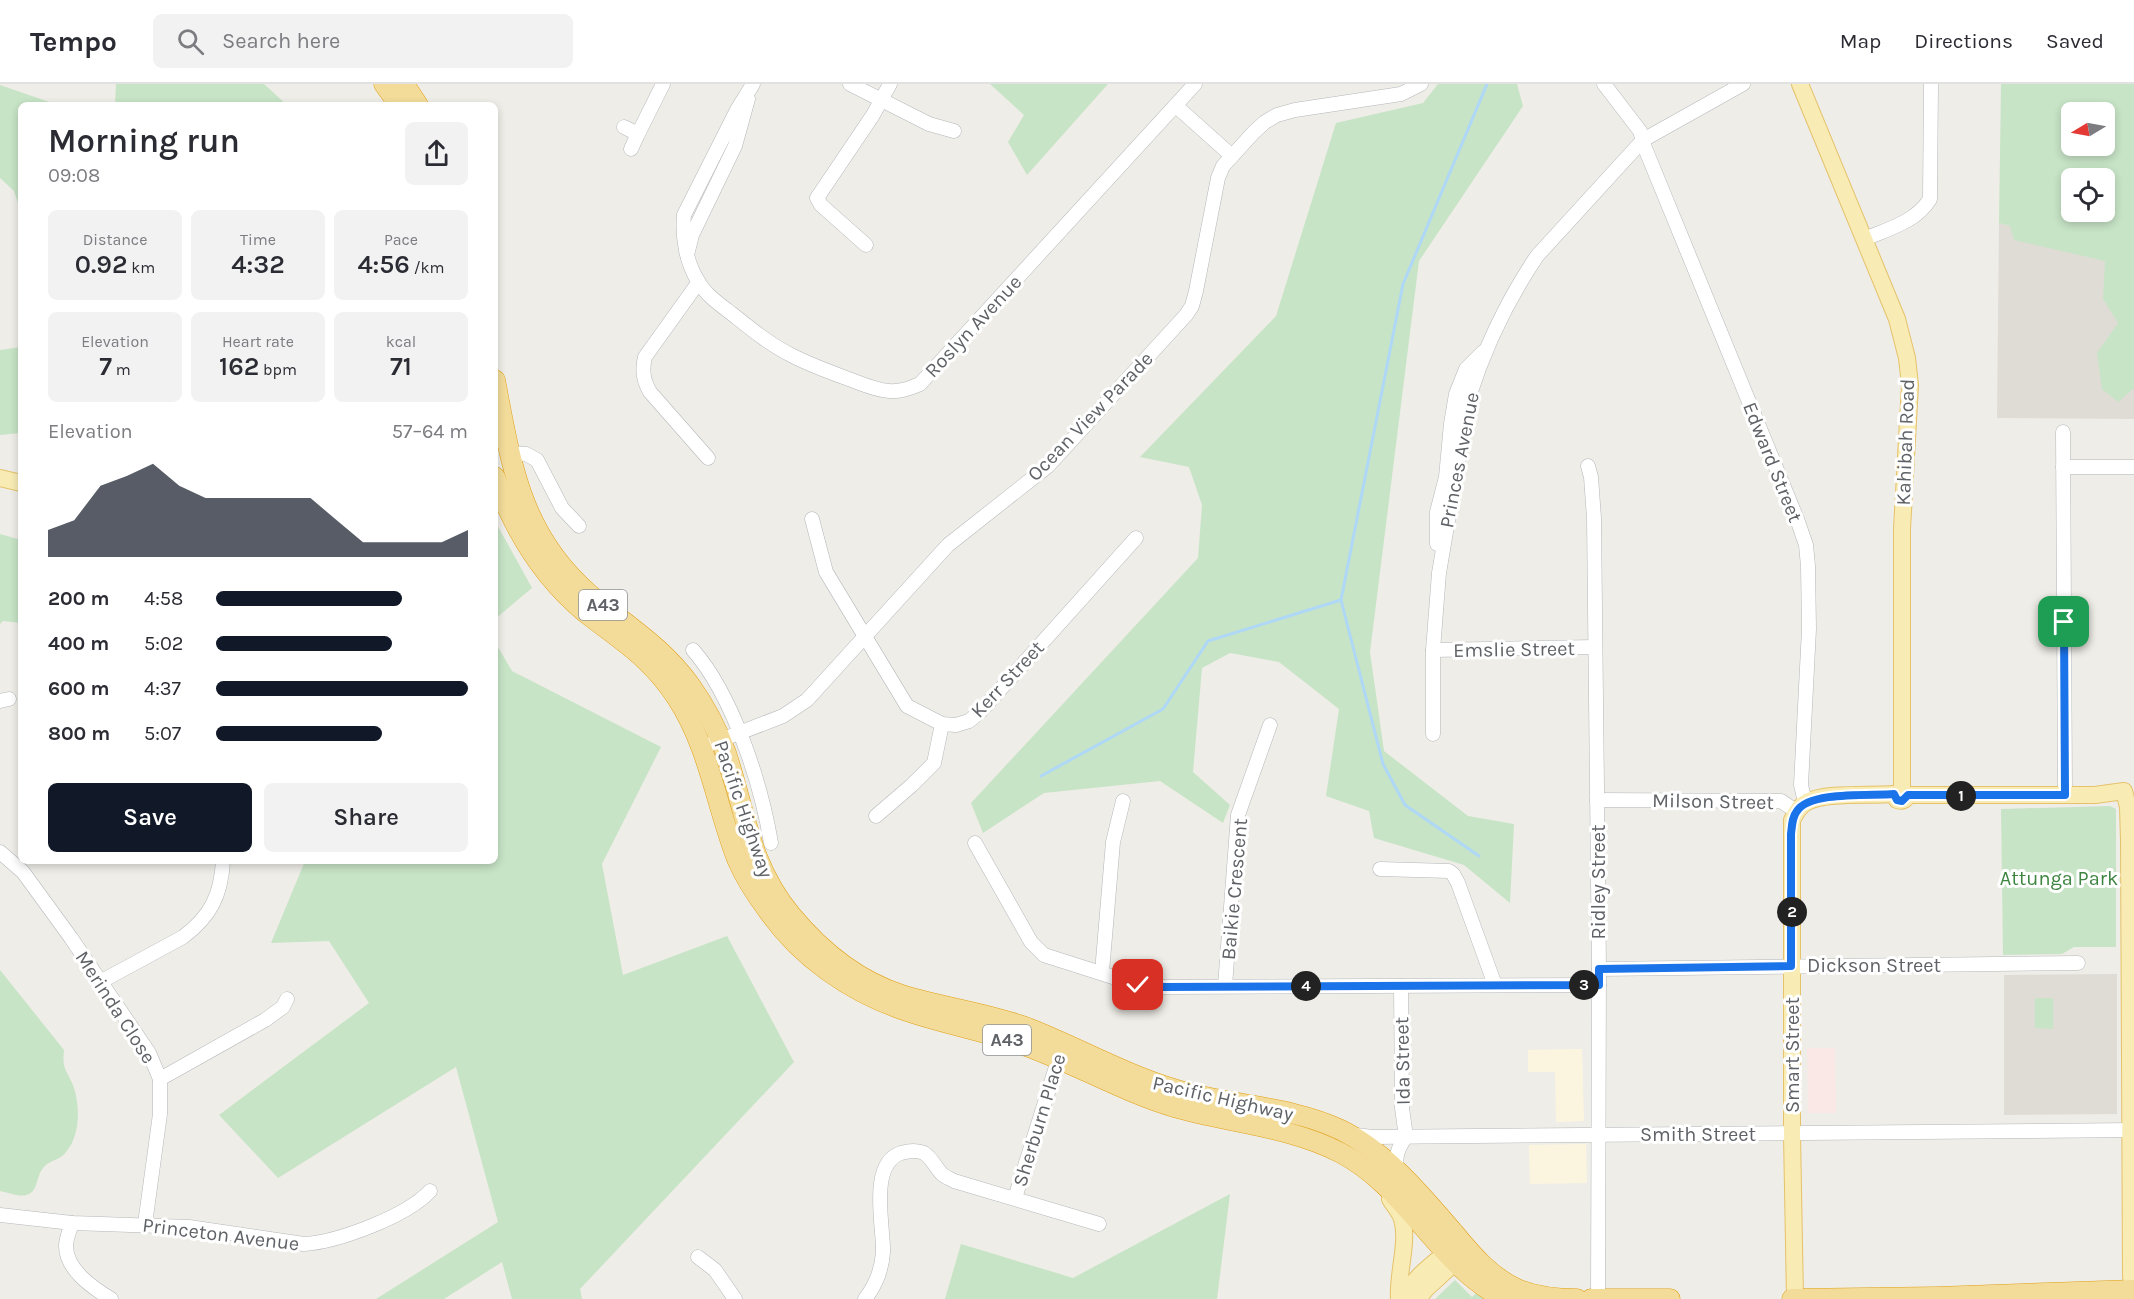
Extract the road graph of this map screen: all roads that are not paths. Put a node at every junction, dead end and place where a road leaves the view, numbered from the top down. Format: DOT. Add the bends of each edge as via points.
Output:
graph roads {
  1 [pos="384,84"];
  2 [pos="404,84"];
  3 [pos="663,84"];
  4 [pos="850,84"];
  5 [pos="890,84"];
  6 [pos="1195,84"];
  7 [pos="1421,84"];
  8 [pos="1604,84"];
  9 [pos="1743,84"];
  10 [pos="1800,84"];
  11 [pos="1931,84"];
  12 [pos="752,88"];
  13 [pos="881,100"];
  14 [pos="397,102"];
  15 [pos="416,102"];
  16 [pos="1176,106"];
  17 [pos="624,127"];
  18 [pos="954,130"];
  19 [pos="638,134"];
  20 [pos="1643,140"];
  21 [pos="630,149"];
  22 [pos="1232,156"];
  23 [pos="1864,239"];
  24 [pos="866,245"];
  25 [pos="698,282"];
  26 [pos="498,411"];
  27 [pos="2062,432"];
  28 [pos="502,453"];
  29 [pos="708,458"];
  30 [pos="1588,466"];
  31 [pos="2063,467"];
  32 [pos="2134,467"];
  33 [pos="0,478"];
  34 [pos="18,482"];
  35 [pos="498,485"];
  36 [pos="812,519"];
  37 [pos="579,526"];
  38 [pos="1136,538"];
  39 [pos="864,637"];
  40 [pos="1594,647"];
  41 [pos="693,650"];
  42 [pos="1432,650"];
  43 [pos="942,724"];
  44 [pos="1270,725"];
  45 [pos="740,733"];
  46 [pos="1433,734"];
  47 [pos="712,744"];
  48 [pos="2129,787"];
  49 [pos="1901,791"];
  50 [pos="2065,795"];
  51 [pos="1597,800"];
  52 [pos="1123,801"];
  53 [pos="1801,807"];
  54 [pos="876,816"];
  55 [pos="771,843"];
  56 [pos="975,843"];
  57 [pos="0,852"];
  58 [pos="31,864"];
  59 [pos="223,864"];
  60 [pos="1380,869"];
  61 [pos="23,872"];
  62 [pos="2132,936"];
  63 [pos="2078,963"];
  64 [pos="1791,966"];
  65 [pos="1599,969"];
  66 [pos="1102,972"];
  67 [pos="100,982"];
  68 [pos="1495,985"];
  69 [pos="1599,985"];
  70 [pos="1226,986"];
  71 [pos="1401,986"];
  72 [pos="287,999"];
  73 [pos="1060,1051"];
  74 [pos="160,1079"];
  75 [pos="2132,1130"];
  76 [pos="1348,1134"];
  77 [pos="1792,1134"];
  78 [pos="1598,1135"];
  79 [pos="1406,1137"];
  80 [pos="1369,1172"];
  81 [pos="1397,1172"];
  82 [pos="430,1191"];
  83 [pos="1015,1198"];
  84 [pos="0,1215"];
  85 [pos="72,1223"];
  86 [pos="145,1224"];
  87 [pos="1099,1224"];
  88 [pos="1458,1251"];
  89 [pos="698,1257"];
  90 [pos="2134,1292"];
  91 [pos="111,1299"];
  92 [pos="735,1299"];
  93 [pos="865,1299"];
  94 [pos="1401,1299"];
  95 [pos="1418,1299"];
  96 [pos="1505,1299"];
  97 [pos="1577,1299"];
  98 [pos="1591,1299"];
  99 [pos="1598,1299"];
  100 [pos="1670,1299"];
  101 [pos="1794,1299"];
  1 -- 14 [label="highway"];
  2 -- 15 [label="highway"];
  3 -- 19 [label="street"];
  4 -- 13 [label="street"];
  5 -- 13 [label="street"];
  6 -- 16 [label="street, Roslyn Avenue"];
  7 -- 22 [label="street, Ocean View Parade" via="1401,94 1277,115"];
  8 -- 20 [label="street, Edward Street"];
  9 -- 20 [label="street, Princes Avenue"];
  10 -- 23 [label="main road, Kahibah Road"];
  11 -- 23 [label="street" via="1930,199 1914,218"];
  12 -- 25 [label="street, Roslyn Avenue" via="684,215 682,232"];
  13 -- 18 [label="street" via="929,124"];
  13 -- 24 [label="street" via="817,198"];
  16 -- 22 [label="street"];
  16 -- 25 [label="street, Roslyn Avenue" via="920,384 908,389 879,390 791,355 755,333"];
  17 -- 19 [label="street"];
  19 -- 21 [label="street"];
  20 -- 42 [label="street, Princes Avenue" via="1538,256 1523,277 1487,349 1469,397 1438,573"];
  20 -- 53 [label="street, Edward Street" via="1806,545 1809,629"];
  22 -- 39 [label="street, Ocean View Parade" via="1218,178 1196,291 1186,315 1048,466 948,545"];
  23 -- 49 [label="main road, Kahibah Road" via="1897,320 1910,385 1902,529"];
  25 -- 29 [label="street" via="645,357 643,367 651,392"];
  26 -- 28 [label="highway, Pacific Highway / A43"];
  27 -- 31 [label="street"];
  28 -- 37 [label="street" via="526,454 537,460 562,508"];
  28 -- 47 [label="highway, Pacific Highway / A43" via="528,513 553,555 588,593 655,645 675,666 707,712"];
  30 -- 40 [label="street, Ridley Street" via="1594,518"];
  31 -- 32 [label="street"];
  31 -- 50 [label="street"];
  33 -- 34 [label="main road"];
  35 -- 47 [label="highway, Pacific Highway / A43" via="523,539 548,575 579,607 634,648 659,674"];
  36 -- 39 [label="street, Kerr Street" via="826,572"];
  38 -- 43 [label="street, Kerr Street" via="980,712 969,721"];
  39 -- 43 [label="street, Kerr Street" via="907,706"];
  39 -- 45 [label="street, Ocean View Parade" via="807,700"];
  40 -- 42 [label="street, Emslie Street"];
  40 -- 51 [label="street, Ridley Street"];
  41 -- 45 [label="street, Pacific Highway" via="713,676"];
  42 -- 46 [label="street, Princes Avenue"];
  43 -- 54 [label="street" via="933,763"];
  44 -- 70 [label="street, Baikie Crescent" via="1238,815"];
  45 -- 47 [label="street, Ocean View Parade"];
  45 -- 55 [label="street, Pacific Highway" via="759,789"];
  47 -- 73 [label="highway, Pacific Highway / A43" via="739,863 769,912 802,951 825,969 899,1009"];
  48 -- 50 [label="main road" via="2102,795"];
  48 -- 62 [label="main road"];
  49 -- 50 [label="main road"];
  49 -- 53 [label="main road" via="1818,798"];
  51 -- 53 [label="street, Milson Street" via="1781,801"];
  51 -- 65 [label="street, Ridley Street"];
  52 -- 66 [label="street" via="1113,842"];
  53 -- 64 [label="main road, Smart Street" via="1792,820 1791,834"];
  56 -- 66 [label="street" via="1038,950"];
  57 -- 61 [label="street, Merinda Close"];
  58 -- 61 [label="street"];
  59 -- 67 [label="street" via="220,889 195,928"];
  60 -- 68 [label="street" via="1453,874"];
  61 -- 67 [label="street, Merinda Close"];
  62 -- 75 [label="main road"];
  63 -- 64 [label="street, Dickson Street"];
  64 -- 65 [label="street, Dickson Street"];
  64 -- 77 [label="main road, Smart Street"];
  65 -- 69 [label="street, Ridley Street"];
  66 -- 70 [label="street" via="1138,985"];
  67 -- 74 [label="street, Merinda Close" via="149,1053"];
  68 -- 69 [label="street"];
  68 -- 71 [label="street"];
  69 -- 78 [label="street, Ridley Street"];
  70 -- 71 [label="street"];
  71 -- 79 [label="street, Ida Street" via="1402,1108"];
  72 -- 74 [label="street" via="283,1007 265,1020"];
  73 -- 76 [label="highway, Pacific Highway / A43" via="1191,1094 1300,1115"];
  73 -- 80 [label="highway, Pacific Highway / A43" via="1106,1082 1177,1108 1312,1140"];
  73 -- 83 [label="street, Sherburn Place"];
  74 -- 86 [label="street, Merinda Close" via="160,1114"];
  75 -- 77 [label="street, Smith Street"];
  75 -- 90 [label="main road"];
  76 -- 79 [label="street, Smith Street"];
  76 -- 81 [label="highway, Pacific Highway / A43"];
  77 -- 78 [label="street, Smith Street"];
  77 -- 101 [label="main road, Smart Street"];
  78 -- 79 [label="street, Smith Street"];
  78 -- 99 [label="street, Ridley Street"];
  79 -- 81 [label="street" via="1395,1157"];
  80 -- 88 [label="highway, Pacific Highway / A43"];
  80 -- 94 [label="main road" via="1404,1224"];
  81 -- 88 [label="highway, Pacific Highway / A43"];
  82 -- 86 [label="street, Princeton Avenue" via="407,1209 322,1243"];
  83 -- 87 [label="street, Sherburn Place"];
  83 -- 93 [label="street, Sherburn Place" via="954,1181 923,1153 909,1151 896,1155 885,1174 878,1200 883,1252 879,1272"];
  84 -- 85 [label="street, Princeton Avenue"];
  85 -- 86 [label="street, Princeton Avenue"];
  85 -- 91 [label="street" via="66,1246 68,1256 88,1283"];
  88 -- 94 [label="main road" via="1423,1273"];
  88 -- 95 [label="main road"];
  88 -- 96 [label="highway, Pacific Highway / A43" via="1482,1286"];
  88 -- 97 [label="highway, Pacific Highway / A43" via="1520,1290 1543,1297"];
  89 -- 92 [label="street" via="715,1270"];
  90 -- 101 [label="highway"];
  98 -- 99 [label="highway"];
  99 -- 100 [label="highway"];
}
